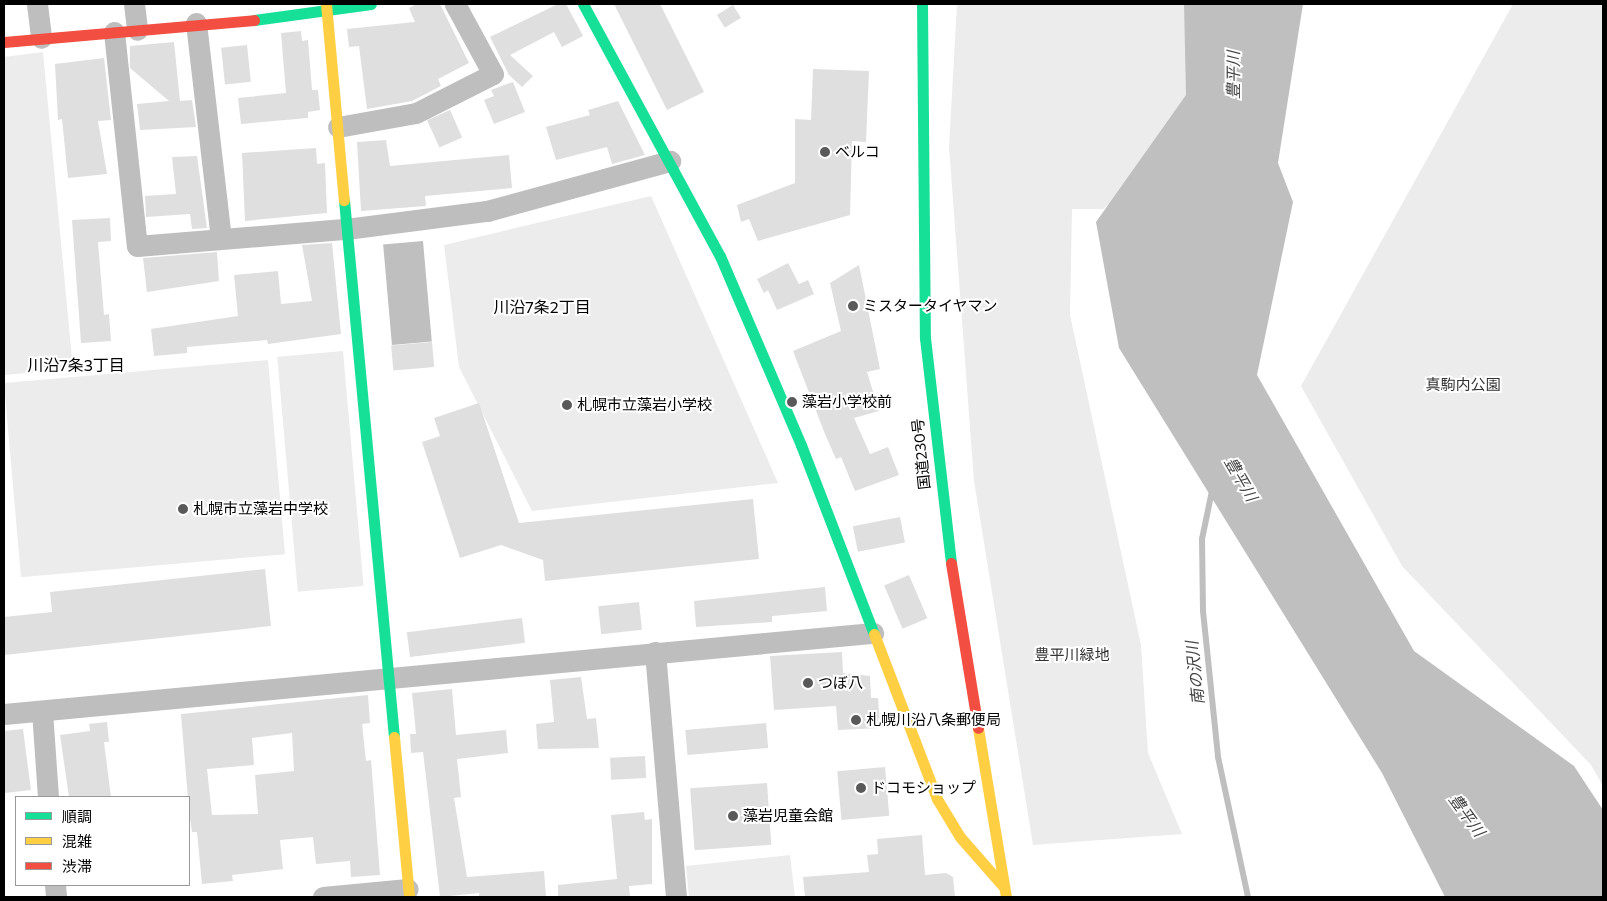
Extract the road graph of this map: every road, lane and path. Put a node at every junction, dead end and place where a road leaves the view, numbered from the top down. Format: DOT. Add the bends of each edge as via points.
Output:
graph roads {
  1 [pos="37,4"];
  2 [pos="134,4"];
  3 [pos="371,4"];
  4 [pos="455,4"];
  5 [pos="583,4"];
  6 [pos="922,4"];
  7 [pos="326,8"];
  8 [pos="232,12"];
  9 [pos="196,23"];
  10 [pos="137,30"];
  11 [pos="114,32"];
  12 [pos="41,38"];
  13 [pos="4,42"];
  14 [pos="338,127"];
  15 [pos="670,161"];
  16 [pos="346,229"];
  17 [pos="221,238"];
  18 [pos="873,633"];
  19 [pos="655,652"];
  20 [pos="388,678"];
  21 [pos="42,710"];
  22 [pos="4,714"];
  23 [pos="48,796"];
  24 [pos="1005,892"];
  25 [pos="408,893"];
  26 [pos="323,897"];
  27 [pos="676,897"];
  1 -- 12 [label="street"];
  2 -- 10 [label="street"];
  3 -- 7 [label="main road"];
  4 -- 14 [label="street" via="493,74 416,113"];
  5 -- 15 [label="main road"];
  6 -- 24 [label="main road, 国道230号" via="925,338 942,507"];
  7 -- 8 [label="main road"];
  7 -- 14 [label="main road"];
  8 -- 9 [label="main road"];
  9 -- 10 [label="main road"];
  9 -- 17 [label="street"];
  10 -- 11 [label="main road"];
  11 -- 12 [label="main road"];
  11 -- 17 [label="street" via="137,246"];
  12 -- 13 [label="main road"];
  14 -- 16 [label="main road"];
  15 -- 16 [label="street" via="487,211"];
  15 -- 18 [label="main road" via="720,256 801,445"];
  16 -- 17 [label="street"];
  16 -- 20 [label="main road"];
  18 -- 19 [label="street"];
  18 -- 24 [label="main road" via="938,799 960,837"];
  19 -- 20 [label="street"];
  19 -- 27 [label="street"];
  20 -- 21 [label="street"];
  20 -- 25 [label="main road"];
  21 -- 22 [label="street"];
  21 -- 23 [label="street"];
  25 -- 26 [label="street"];
}
